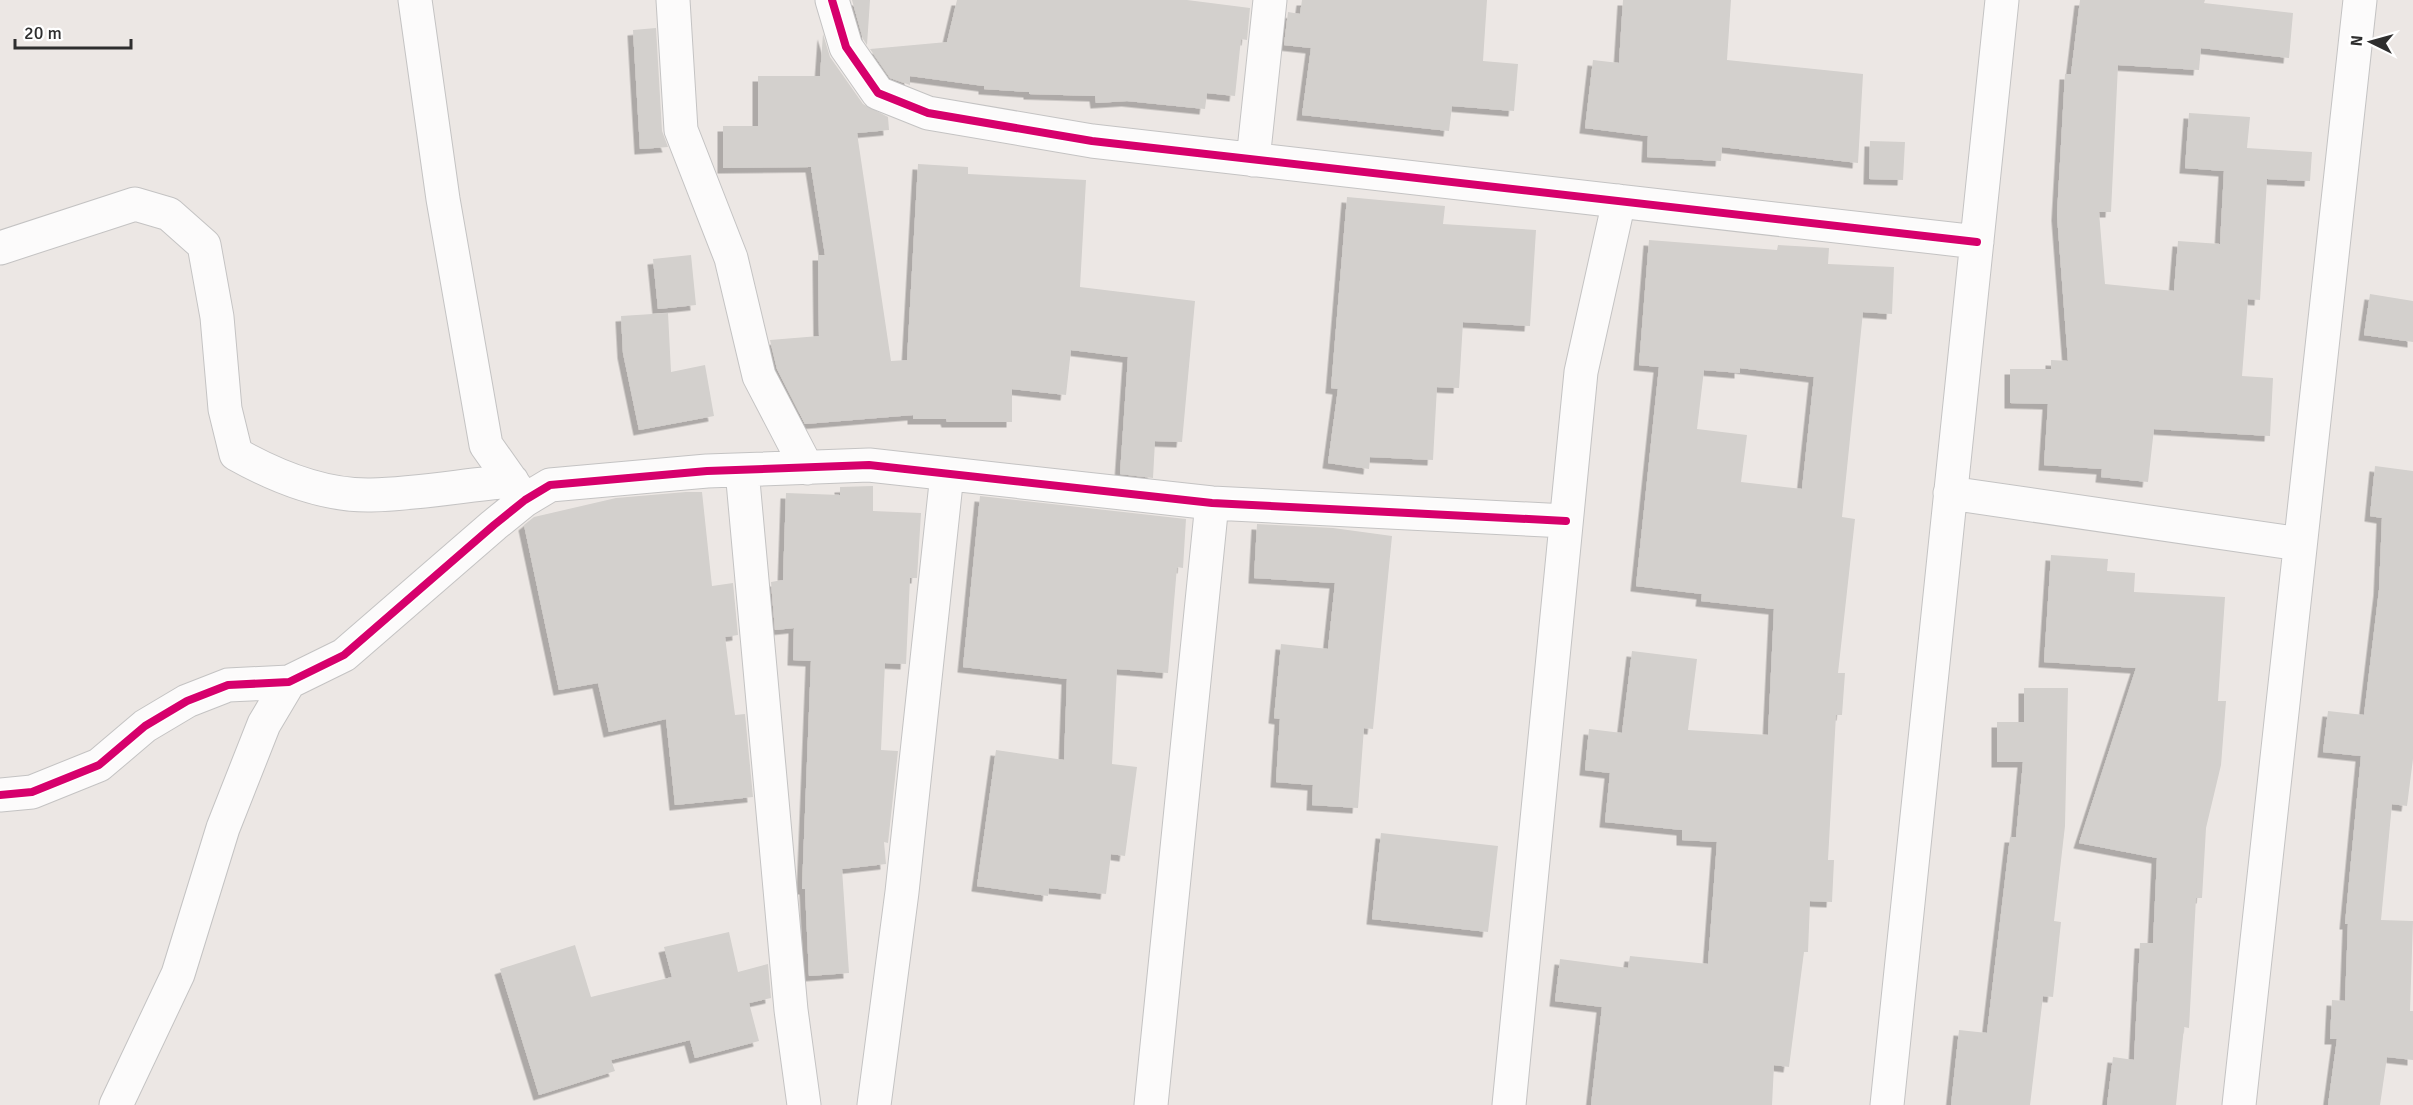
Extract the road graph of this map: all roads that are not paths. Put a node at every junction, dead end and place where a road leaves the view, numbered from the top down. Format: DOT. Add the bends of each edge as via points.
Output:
graph roads {
  1 [pos="415,0"];
  2 [pos="673,0"];
  3 [pos="832,0"];
  4 [pos="1270,0"];
  5 [pos="2002,0"];
  6 [pos="2360,0"];
  7 [pos="1253,160"];
  8 [pos="1619,201"];
  9 [pos="2,242"];
  10 [pos="1977,242"];
  11 [pos="807,468"];
  12 [pos="742,470"];
  13 [pos="947,474"];
  14 [pos="518,490"];
  15 [pos="1950,493"];
  16 [pos="1212,503"];
  17 [pos="1566,521"];
  18 [pos="2300,544"];
  19 [pos="289,682"];
  20 [pos="0,795"];
  21 [pos="116,1105"];
  22 [pos="804,1105"];
  23 [pos="874,1105"];
  24 [pos="1151,1105"];
  25 [pos="1509,1105"];
  26 [pos="1887,1105"];
  27 [pos="2239,1105"];
  1 -- 14 [label="street" via="443,199 486,445"];
  2 -- 11 [label="street" via="681,130 732,258 759,376"];
  3 -- 7 [label="street" via="846,46 879,93 928,113 1092,141"];
  4 -- 7 [label="street"];
  5 -- 10 [label="street"];
  6 -- 18 [label="street"];
  7 -- 8 [label="street"];
  8 -- 10 [label="street"];
  8 -- 17 [label="street" via="1581,372"];
  9 -- 14 [label="street" via="135,204 170,214 204,245 217,317 225,409 236,454 270,473 311,487 369,495"];
  10 -- 15 [label="street"];
  11 -- 12 [label="street"];
  11 -- 13 [label="street" via="869,465"];
  12 -- 14 [label="street"];
  12 -- 22 [label="street" via="791,1010"];
  13 -- 16 [label="street"];
  13 -- 23 [label="street" via="902,892"];
  14 -- 19 [label="street" via="344,654"];
  15 -- 18 [label="street"];
  15 -- 26 [label="street"];
  16 -- 17 [label="street"];
  16 -- 24 [label="street"];
  17 -- 25 [label="street"];
  18 -- 27 [label="street"];
  19 -- 20 [label="street" via="228,685 187,701 145,726 99,765 32,792"];
  19 -- 21 [label="street" via="264,724 223,828 178,974"];
}
